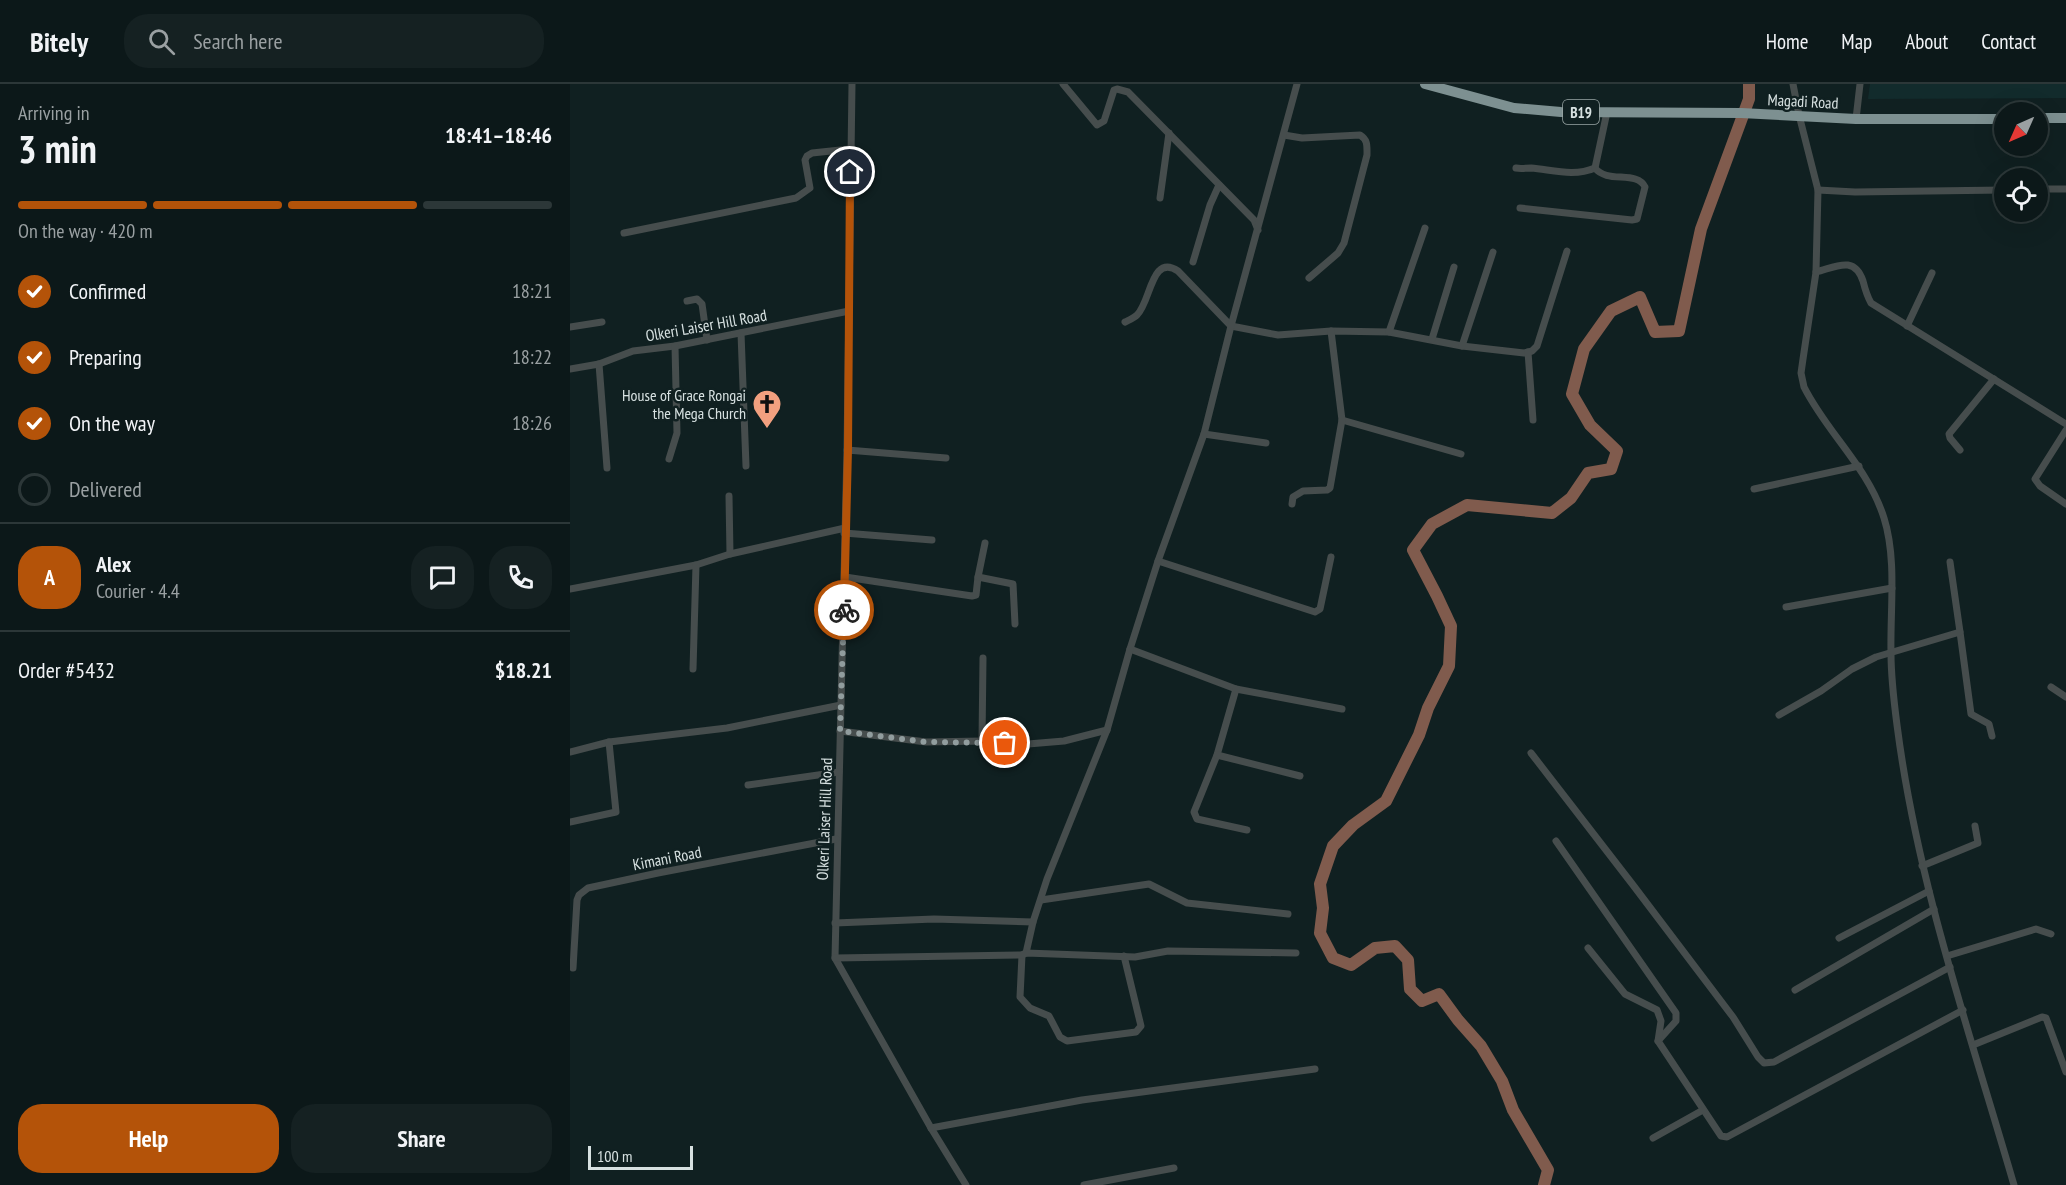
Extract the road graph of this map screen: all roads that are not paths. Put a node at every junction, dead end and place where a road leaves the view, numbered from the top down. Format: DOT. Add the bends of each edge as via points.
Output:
graph roads {
  1 [pos="852,84"];
  2 [pos="1063,84"];
  3 [pos="1297,84"];
  4 [pos="1425,84"];
  5 [pos="1793,84"];
  6 [pos="1860,84"];
  7 [pos="1607,112"];
  8 [pos="1799,115"];
  9 [pos="2048,118"];
  10 [pos="2066,118"];
  11 [pos="1856,119"];
  12 [pos="1994,119"];
  13 [pos="1169,133"];
  14 [pos="1284,135"];
  15 [pos="850,149"];
  16 [pos="1516,168"];
  17 [pos="1595,168"];
  18 [pos="1219,185"];
  19 [pos="2048,189"];
  20 [pos="2066,189"];
  21 [pos="1818,190"];
  22 [pos="1994,190"];
  23 [pos="1160,198"];
  24 [pos="1520,208"];
  25 [pos="1425,228"];
  26 [pos="1258,231"];
  27 [pos="624,233"];
  28 [pos="1567,251"];
  29 [pos="1493,252"];
  30 [pos="1193,262"];
  31 [pos="1454,267"];
  32 [pos="1816,273"];
  33 [pos="1932,273"];
  34 [pos="1309,278"];
  35 [pos="687,301"];
  36 [pos="849,311"];
  37 [pos="602,322"];
  38 [pos="1125,322"];
  39 [pos="1231,326"];
  40 [pos="1907,326"];
  41 [pos="570,327"];
  42 [pos="1331,331"];
  43 [pos="1389,332"];
  44 [pos="741,333"];
  45 [pos="1432,339"];
  46 [pos="707,340"];
  47 [pos="675,346"];
  48 [pos="1462,346"];
  49 [pos="1528,352"];
  50 [pos="599,364"];
  51 [pos="570,369"];
  52 [pos="1994,380"];
  53 [pos="1342,420"];
  54 [pos="1533,420"];
  55 [pos="2066,424"];
  56 [pos="2066,430"];
  57 [pos="1204,434"];
  58 [pos="1266,443"];
  59 [pos="848,450"];
  60 [pos="1960,450"];
  61 [pos="1461,454"];
  62 [pos="946,458"];
  63 [pos="669,459"];
  64 [pos="746,466"];
  65 [pos="1859,466"];
  66 [pos="607,468"];
  67 [pos="1754,489"];
  68 [pos="729,496"];
  69 [pos="1292,504"];
  70 [pos="2066,504"];
  71 [pos="844,531"];
  72 [pos="932,540"];
  73 [pos="985,543"];
  74 [pos="730,554"];
  75 [pos="1331,557"];
  76 [pos="1158,561"];
  77 [pos="1950,562"];
  78 [pos="696,565"];
  79 [pos="845,577"];
  80 [pos="978,577"];
  81 [pos="1892,588"];
  82 [pos="570,589"];
  83 [pos="1786,607"];
  84 [pos="1016,624"];
  85 [pos="1960,632"];
  86 [pos="1130,649"];
  87 [pos="1891,654"];
  88 [pos="983,658"];
  89 [pos="693,669"];
  90 [pos="2051,687"];
  91 [pos="1236,689"];
  92 [pos="2066,697"];
  93 [pos="841,705"];
  94 [pos="1342,709"];
  95 [pos="1779,715"];
  96 [pos="1107,730"];
  97 [pos="840,731"];
  98 [pos="1992,736"];
  99 [pos="982,741"];
  100 [pos="609,742"];
  101 [pos="570,752"];
  102 [pos="1531,753"];
  103 [pos="1217,755"];
  104 [pos="838,772"];
  105 [pos="1300,776"];
  106 [pos="748,785"];
  107 [pos="570,822"];
  108 [pos="1975,826"];
  109 [pos="1246,830"];
  110 [pos="836,839"];
  111 [pos="1556,841"];
  112 [pos="1922,866"];
  113 [pos="1929,891"];
  114 [pos="1041,900"];
  115 [pos="1934,909"];
  116 [pos="1288,914"];
  117 [pos="1033,922"];
  118 [pos="835,923"];
  119 [pos="2051,934"];
  120 [pos="1839,938"];
  121 [pos="1588,948"];
  122 [pos="1296,953"];
  123 [pos="1024,954"];
  124 [pos="1124,956"];
  125 [pos="1947,956"];
  126 [pos="835,958"];
  127 [pos="1950,967"];
  128 [pos="573,968"];
  129 [pos="1795,990"];
  130 [pos="1963,1010"];
  131 [pos="1658,1041"];
  132 [pos="1973,1044"];
  133 [pos="1315,1069"];
  134 [pos="2066,1072"];
  135 [pos="1703,1110"];
  136 [pos="931,1128"];
  137 [pos="1653,1138"];
  138 [pos="1174,1168"];
  139 [pos="1108,1183"];
  140 [pos="966,1185"];
  141 [pos="1084,1185"];
  142 [pos="2014,1185"];
  1 -- 15 [label="street, Olkeri Laiser Hill Road"];
  2 -- 13 [label="street" via="1097,124 1104,121 1117,88 1128,92"];
  3 -- 14 [label="street"];
  4 -- 7 [label="highway, Magadi Road / B19" via="1514,108"];
  5 -- 8 [label="street"];
  6 -- 11 [label="street"];
  7 -- 8 [label="highway, Magadi Road / B19"];
  7 -- 17 [label="street"];
  8 -- 11 [label="highway, Magadi Road / B19"];
  8 -- 21 [label="street"];
  9 -- 10 [label="highway"];
  11 -- 12 [label="highway, Magadi Road / B19"];
  13 -- 18 [label="street"];
  13 -- 23 [label="street"];
  14 -- 26 [label="street"];
  14 -- 34 [label="street" via="1360,135 1367,143 1344,243"];
  15 -- 27 [label="street" via="807,156 810,188 796,198"];
  15 -- 36 [label="street, Olkeri Laiser Hill Road"];
  16 -- 17 [label="street" via="1569,173"];
  17 -- 24 [label="street" via="1607,176 1640,180 1644,184 1636,220"];
  18 -- 26 [label="street" via="1254,220"];
  18 -- 30 [label="street"];
  19 -- 20 [label="street"];
  21 -- 22 [label="street"];
  21 -- 32 [label="street"];
  25 -- 43 [label="street"];
  26 -- 39 [label="street"];
  28 -- 49 [label="street" via="1537,346"];
  29 -- 48 [label="street"];
  31 -- 45 [label="street"];
  32 -- 40 [label="street" via="1848,264 1855,267 1871,303"];
  32 -- 65 [label="street" via="1801,373 1804,387"];
  33 -- 40 [label="street"];
  35 -- 46 [label="street" via="697,298 702,304"];
  36 -- 44 [label="street, Olkeri Laiser Hill Road"];
  36 -- 59 [label="street, Olkeri Laiser Hill Road"];
  37 -- 41 [label="street"];
  38 -- 39 [label="street" via="1139,314 1156,274 1169,267"];
  39 -- 42 [label="street" via="1278,335"];
  39 -- 57 [label="street"];
  40 -- 52 [label="street"];
  42 -- 43 [label="street"];
  42 -- 53 [label="street"];
  43 -- 45 [label="street"];
  44 -- 46 [label="street, Olkeri Laiser Hill Road"];
  44 -- 64 [label="street"];
  45 -- 48 [label="street"];
  46 -- 47 [label="street, Olkeri Laiser Hill Road"];
  47 -- 50 [label="street, Olkeri Laiser Hill Road" via="633,351"];
  47 -- 63 [label="street" via="677,433"];
  48 -- 49 [label="street"];
  49 -- 54 [label="street"];
  50 -- 51 [label="street, Olkeri Laiser Hill Road"];
  50 -- 66 [label="street"];
  52 -- 55 [label="street"];
  52 -- 60 [label="street" via="1949,434"];
  53 -- 61 [label="street"];
  53 -- 69 [label="street" via="1329,489 1301,492 1293,497"];
  56 -- 70 [label="street" via="2035,479"];
  57 -- 58 [label="street"];
  57 -- 76 [label="street"];
  59 -- 62 [label="street"];
  59 -- 71 [label="street, Olkeri Laiser Hill Road"];
  65 -- 67 [label="street"];
  65 -- 81 [label="street" via="1884,518"];
  68 -- 74 [label="street"];
  71 -- 72 [label="street"];
  71 -- 74 [label="street"];
  71 -- 79 [label="street, Olkeri Laiser Hill Road"];
  73 -- 80 [label="street"];
  74 -- 78 [label="street"];
  75 -- 76 [label="street" via="1320,609 1315,612"];
  76 -- 86 [label="street"];
  77 -- 85 [label="street"];
  78 -- 82 [label="street"];
  78 -- 89 [label="street"];
  79 -- 80 [label="street" via="972,596 976,595"];
  79 -- 93 [label="street, Olkeri Laiser Hill Road"];
  80 -- 84 [label="street" via="1015,586"];
  81 -- 83 [label="street"];
  81 -- 87 [label="street"];
  85 -- 87 [label="street"];
  85 -- 98 [label="street" via="1971,714 1989,724"];
  86 -- 91 [label="street"];
  86 -- 96 [label="street"];
  87 -- 95 [label="street" via="1852,669"];
  87 -- 112 [label="street" via="1896,724"];
  88 -- 99 [label="street"];
  90 -- 92 [label="street"];
  91 -- 94 [label="street"];
  91 -- 103 [label="street"];
  93 -- 97 [label="street, Olkeri Laiser Hill Road"];
  93 -- 100 [label="street" via="727,728"];
  96 -- 99 [label="street" via="1064,741"];
  96 -- 114 [label="street"];
  97 -- 99 [label="street" via="926,742"];
  97 -- 104 [label="street, Olkeri Laiser Hill Road"];
  100 -- 101 [label="street"];
  100 -- 107 [label="street" via="616,812"];
  102 -- 127 [label="street" via="1662,922 1764,1063 1774,1062"];
  103 -- 105 [label="street"];
  103 -- 109 [label="street" via="1194,812 1197,819"];
  104 -- 106 [label="street"];
  104 -- 110 [label="street, Olkeri Laiser Hill Road"];
  108 -- 112 [label="street" via="1978,843"];
  110 -- 118 [label="street, Olkeri Laiser Hill Road"];
  110 -- 128 [label="street, Kimani Road" via="588,888 577,900"];
  111 -- 131 [label="street" via="1676,1013 1676,1021"];
  112 -- 113 [label="street"];
  113 -- 115 [label="street"];
  113 -- 120 [label="street"];
  114 -- 116 [label="street" via="1149,884 1187,903"];
  114 -- 117 [label="street"];
  115 -- 125 [label="street"];
  115 -- 129 [label="street"];
  117 -- 118 [label="street" via="934,919"];
  117 -- 123 [label="street"];
  118 -- 126 [label="street, Olkeri Laiser Hill Road"];
  119 -- 125 [label="street" via="2036,929"];
  121 -- 131 [label="street" via="1625,994 1657,1010 1661,1021"];
  122 -- 124 [label="street" via="1168,951"];
  123 -- 124 [label="street"];
  123 -- 124 [label="street" via="1020,997 1030,1008 1049,1016 1060,1038 1067,1041 1139,1030"];
  123 -- 126 [label="street"];
  125 -- 127 [label="street"];
  126 -- 136 [label="street, Olkeri Laiser Hill Road"];
  127 -- 130 [label="street"];
  130 -- 132 [label="street"];
  130 -- 135 [label="street" via="1726,1137 1721,1136"];
  131 -- 135 [label="street"];
  132 -- 134 [label="street" via="2046,1018"];
  132 -- 142 [label="street"];
  133 -- 136 [label="street" via="1082,1100"];
  135 -- 137 [label="street"];
  136 -- 140 [label="street, Olkeri Laiser Hill Road"];
  138 -- 139 [label="street"];
  139 -- 141 [label="street"];
}
